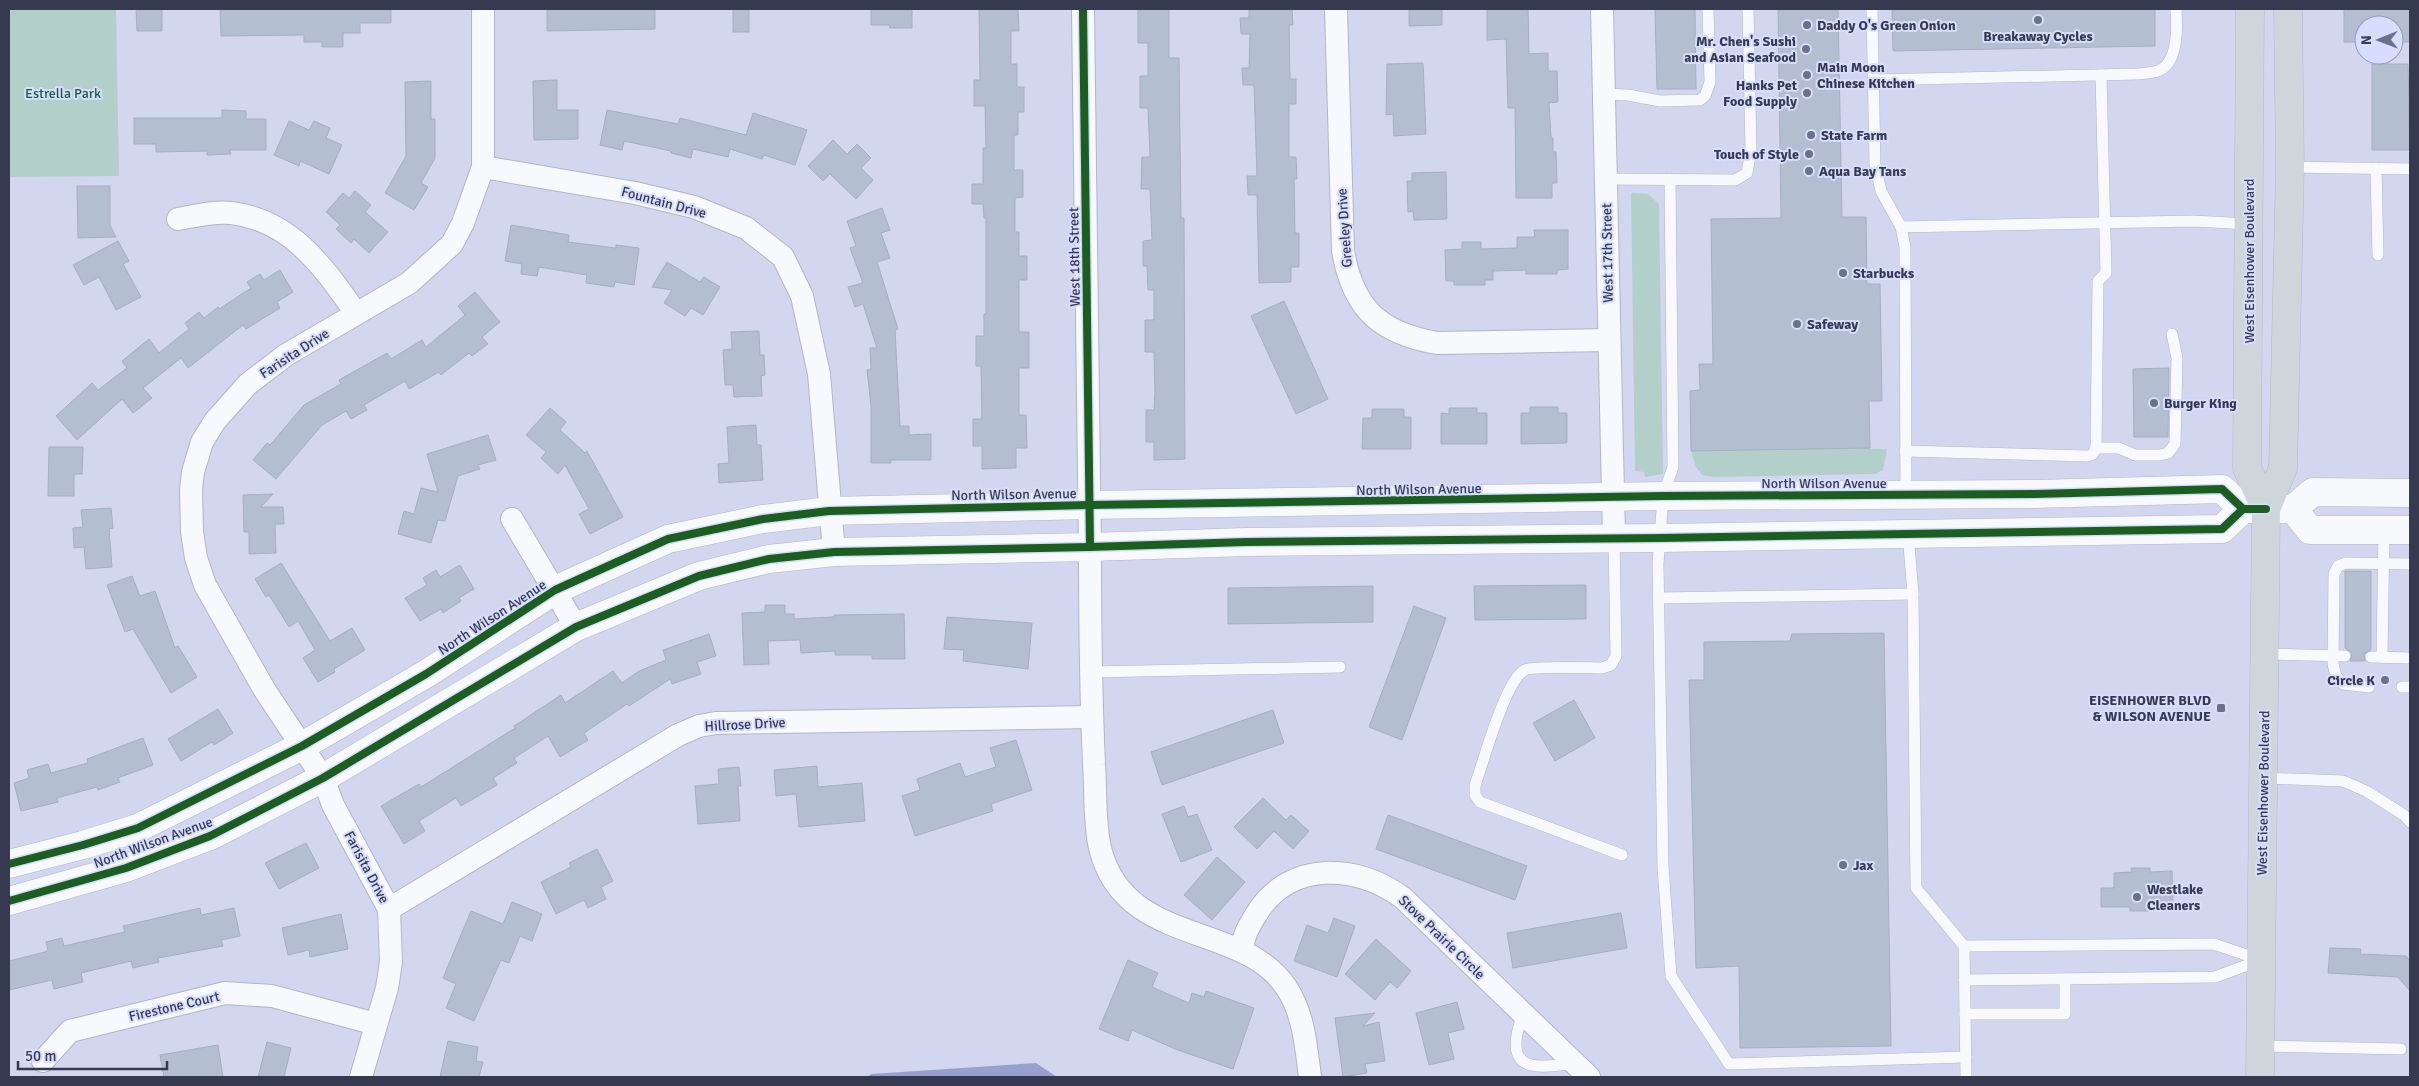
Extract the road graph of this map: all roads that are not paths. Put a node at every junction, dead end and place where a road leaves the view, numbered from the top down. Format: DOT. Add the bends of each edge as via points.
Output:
graph roads {
  1 [pos="483,9"];
  2 [pos="1083,9"];
  3 [pos="1336,9"];
  4 [pos="1602,9"];
  5 [pos="1708,9"];
  6 [pos="1748,9"];
  7 [pos="1872,9"];
  8 [pos="2176,9"];
  9 [pos="2250,9"];
  10 [pos="2288,9"];
  11 [pos="2101,75"];
  12 [pos="1874,80"];
  13 [pos="1604,94"];
  14 [pos="483,167"];
  15 [pos="2290,167"];
  16 [pos="2376,168"];
  17 [pos="2410,169"];
  18 [pos="1605,179"];
  19 [pos="1670,179"];
  20 [pos="178,219"];
  21 [pos="2106,223"];
  22 [pos="2248,224"];
  23 [pos="1901,227"];
  24 [pos="2378,255"];
  25 [pos="356,313"];
  26 [pos="2172,334"];
  27 [pos="1608,340"];
  28 [pos="2096,448"];
  29 [pos="1905,451"];
  30 [pos="2410,493"];
  31 [pos="1663,496"];
  32 [pos="1906,496"];
  33 [pos="1612,498"];
  34 [pos="1089,505"];
  35 [pos="2254,509"];
  36 [pos="2293,509"];
  37 [pos="830,511"];
  38 [pos="512,519"];
  39 [pos="2384,530"];
  40 [pos="2410,530"];
  41 [pos="1908,533"];
  42 [pos="1759,536"];
  43 [pos="1614,538"];
  44 [pos="1661,538"];
  45 [pos="1090,547"];
  46 [pos="834,552"];
  47 [pos="2383,564"];
  48 [pos="2410,564"];
  49 [pos="555,590"];
  50 [pos="1913,594"];
  51 [pos="1659,598"];
  52 [pos="576,627"];
  53 [pos="2265,654"];
  54 [pos="2332,656"];
  55 [pos="2345,656"];
  56 [pos="2410,658"];
  57 [pos="1340,667"];
  58 [pos="1091,672"];
  59 [pos="2368,687"];
  60 [pos="1092,717"];
  61 [pos="302,746"];
  62 [pos="323,778"];
  63 [pos="2264,778"];
  64 [pos="2410,822"];
  65 [pos="1622,855"];
  66 [pos="9,864"];
  67 [pos="9,901"];
  68 [pos="389,909"];
  69 [pos="1964,946"];
  70 [pos="1242,951"];
  71 [pos="2261,960"];
  72 [pos="2065,979"];
  73 [pos="1964,980"];
  74 [pos="1523,1014"];
  75 [pos="1965,1014"];
  76 [pos="376,1024"];
  77 [pos="2261,1046"];
  78 [pos="2402,1048"];
  79 [pos="1966,1057"];
  80 [pos="43,1061"];
  81 [pos="1572,1062"];
  82 [pos="362,1077"];
  83 [pos="1310,1077"];
  84 [pos="1589,1077"];
  85 [pos="1966,1077"];
  86 [pos="2260,1077"];
  1 -- 14 [label="street, Farisita Drive"];
  2 -- 34 [label="street, West 18th Street"];
  3 -- 27 [label="street, Greeley Drive" via="1343,251 1347,274 1363,306 1386,328 1437,343"];
  4 -- 13 [label="street, West 17th Street"];
  5 -- 13 [label="lane" via="1710,82 1705,96 1700,100 1660,101"];
  6 -- 19 [label="lane" via="1751,151 1747,173 1735,180"];
  7 -- 12 [label="lane"];
  8 -- 11 [label="lane" via="2176,42 2172,56 2160,71"];
  9 -- 22 [label="highway, West Eisenhower Boulevard"];
  10 -- 15 [label="highway, West Eisenhower Boulevard"];
  11 -- 12 [label="lane"];
  11 -- 21 [label="lane"];
  12 -- 23 [label="lane" via="1876,178"];
  13 -- 18 [label="street, West 17th Street"];
  14 -- 25 [label="street, Farisita Drive" via="452,244 409,283"];
  14 -- 37 [label="street, Fountain Drive" via="635,193 694,207 746,228 783,257 802,296 819,374"];
  15 -- 16 [label="lane"];
  15 -- 35 [label="highway, West Eisenhower Boulevard" via="2283,468"];
  16 -- 17 [label="lane"];
  16 -- 24 [label="lane"];
  18 -- 19 [label="lane"];
  18 -- 27 [label="street, West 17th Street"];
  19 -- 31 [label="lane" via="1672,467"];
  20 -- 25 [label="street" via="232,213 277,228 319,261"];
  21 -- 22 [label="lane" via="2193,221"];
  21 -- 23 [label="lane"];
  21 -- 28 [label="lane" via="2106,273 2098,281"];
  22 -- 35 [label="highway, West Eisenhower Boulevard" via="2247,468"];
  23 -- 29 [label="lane" via="1905,247"];
  25 -- 61 [label="street, Farisita Drive" via="286,355 248,384 215,420 202,442 193,472 192,532 196,558 206,585 260,681"];
  26 -- 28 [label="lane" via="2176,358 2175,444 2168,453 2160,455 2135,455 2119,448"];
  27 -- 33 [label="street, West 17th Street"];
  28 -- 29 [label="lane" via="2088,456"];
  29 -- 32 [label="lane"];
  30 -- 36 [label="main road" via="2313,492"];
  31 -- 32 [label="main road, North Wilson Avenue"];
  31 -- 33 [label="main road, North Wilson Avenue"];
  31 -- 44 [label="lane"];
  32 -- 35 [label="main road, North Wilson Avenue" via="2222,489"];
  32 -- 42 [label="main road" via="1898,511 1871,519 1797,520"];
  33 -- 34 [label="main road, North Wilson Avenue"];
  33 -- 43 [label="street, West 17th Street"];
  34 -- 37 [label="main road, North Wilson Avenue"];
  34 -- 45 [label="street, West 18th Street"];
  35 -- 36 [label="main road"];
  35 -- 41 [label="main road, North Wilson Avenue" via="2222,529"];
  35 -- 53 [label="highway, West Eisenhower Boulevard"];
  36 -- 39 [label="main road" via="2310,530"];
  37 -- 46 [label="street, Fountain Drive"];
  37 -- 49 [label="main road, North Wilson Avenue" via="763,519 668,539"];
  38 -- 49 [label="street"];
  39 -- 40 [label="main road"];
  39 -- 47 [label="lane"];
  41 -- 42 [label="main road, North Wilson Avenue"];
  41 -- 50 [label="lane"];
  42 -- 44 [label="main road, North Wilson Avenue"];
  43 -- 44 [label="main road, North Wilson Avenue"];
  43 -- 45 [label="main road, North Wilson Avenue"];
  43 -- 65 [label="lane" via="1616,656 1611,665 1602,668 1526,669 1514,679 1475,785 1475,795 1480,802"];
  44 -- 51 [label="lane"];
  45 -- 46 [label="main road, North Wilson Avenue"];
  45 -- 58 [label="street"];
  46 -- 52 [label="main road, North Wilson Avenue" via="769,558 699,576"];
  47 -- 48 [label="lane"];
  47 -- 54 [label="lane" via="2346,563 2336,569"];
  47 -- 56 [label="lane" via="2377,657"];
  49 -- 52 [label="street"];
  49 -- 61 [label="main road, North Wilson Avenue" via="426,674"];
  50 -- 51 [label="lane"];
  50 -- 69 [label="lane" via="1916,888"];
  51 -- 79 [label="lane" via="1663,867 1671,976 1729,1064"];
  52 -- 62 [label="main road, North Wilson Avenue"];
  53 -- 54 [label="lane"];
  53 -- 63 [label="highway, West Eisenhower Boulevard"];
  54 -- 55 [label="lane"];
  54 -- 59 [label="lane" via="2339,680 2349,685"];
  57 -- 58 [label="lane"];
  58 -- 60 [label="street"];
  60 -- 68 [label="street, Hillrose Drive" via="716,723 699,726 678,735"];
  60 -- 70 [label="street" via="1099,847 1109,873 1124,894 1142,909 1168,923"];
  61 -- 62 [label="street, Farisita Drive"];
  61 -- 66 [label="main road, North Wilson Avenue" via="138,828"];
  62 -- 67 [label="main road, North Wilson Avenue" via="210,836 126,868"];
  62 -- 68 [label="street, Farisita Drive" via="333,805"];
  63 -- 64 [label="lane" via="2342,781 2366,791"];
  63 -- 71 [label="highway, West Eisenhower Boulevard"];
  68 -- 76 [label="street, Farisita Drive" via="391,962"];
  69 -- 71 [label="lane" via="2214,944"];
  69 -- 73 [label="lane"];
  70 -- 74 [label="street, Stove Prairie Circle" via="1244,934 1262,905 1291,882 1326,871 1357,874 1387,886 1403,898"];
  70 -- 83 [label="street" via="1270,968 1294,1000 1302,1024"];
  71 -- 72 [label="lane" via="2215,977"];
  71 -- 77 [label="highway, West Eisenhower Boulevard"];
  72 -- 73 [label="lane"];
  72 -- 75 [label="lane" via="2065,1014"];
  73 -- 75 [label="lane"];
  74 -- 81 [label="street, Stove Prairie Circle"];
  74 -- 81 [label="lane" via="1516,1032 1519,1058 1527,1065 1539,1068"];
  75 -- 79 [label="lane"];
  76 -- 80 [label="street, Firestone Court" via="272,996 225,993 70,1031"];
  76 -- 82 [label="street, Farisita Drive"];
  77 -- 78 [label="lane"];
  77 -- 86 [label="highway, West Eisenhower Boulevard"];
  79 -- 85 [label="lane"];
  81 -- 84 [label="street, Stove Prairie Circle"];
}
